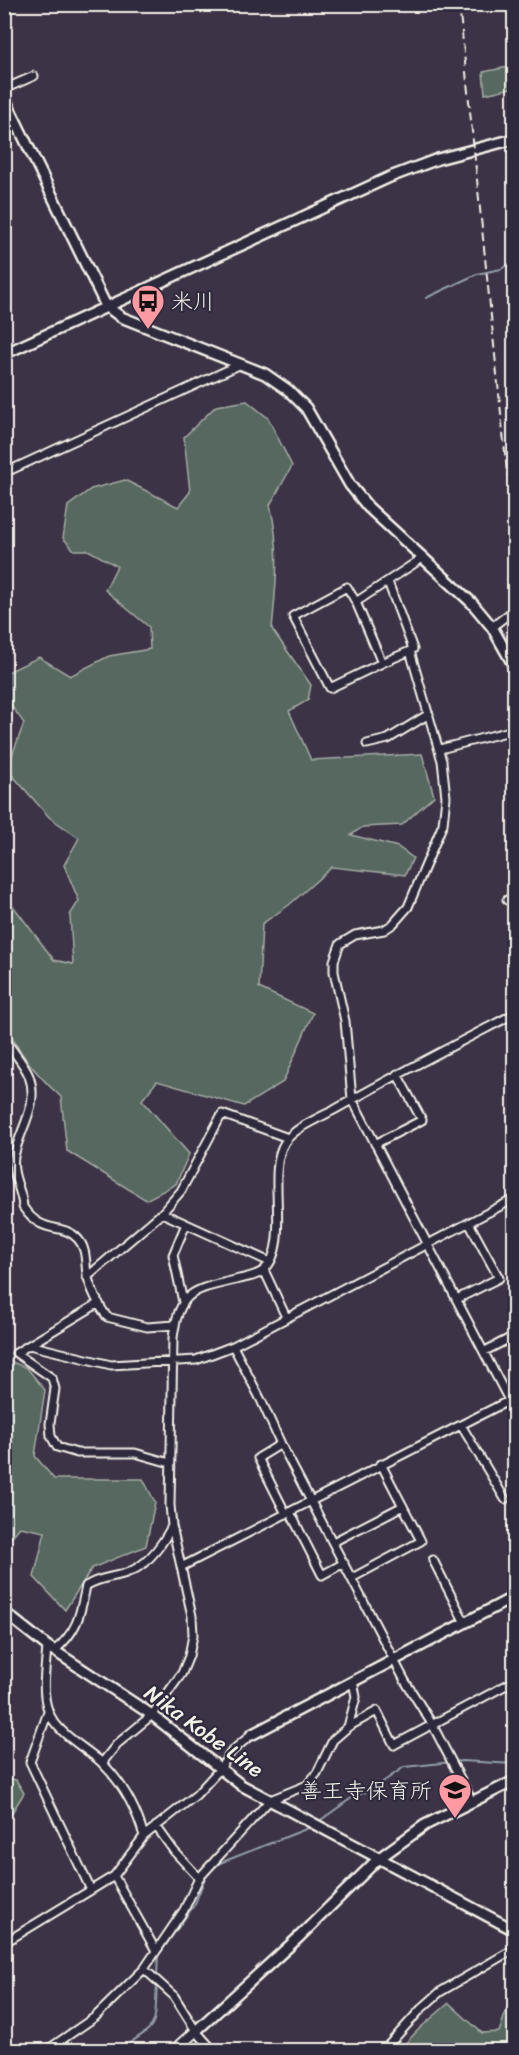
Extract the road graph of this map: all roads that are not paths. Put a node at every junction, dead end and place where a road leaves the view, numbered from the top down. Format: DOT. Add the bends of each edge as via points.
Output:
graph roads {
  1 [pos="34,75"];
  2 [pos="4,89"];
  3 [pos="4,97"];
  4 [pos="514,139"];
  5 [pos="106,306"];
  6 [pos="4,354"];
  7 [pos="241,364"];
  8 [pos="4,473"];
  9 [pos="424,557"];
  10 [pos="388,582"];
  11 [pos="356,602"];
  12 [pos="514,610"];
  13 [pos="492,627"];
  14 [pos="410,651"];
  15 [pos="382,663"];
  16 [pos="514,666"];
  17 [pos="429,714"];
  18 [pos="514,730"];
  19 [pos="367,744"];
  20 [pos="440,749"];
  21 [pos="514,1014"];
  22 [pos="4,1037"];
  23 [pos="397,1074"];
  24 [pos="352,1098"];
  25 [pos="288,1138"];
  26 [pos="375,1143"];
  27 [pos="514,1199"];
  28 [pos="162,1213"];
  29 [pos="469,1223"];
  30 [pos="186,1224"];
  31 [pos="428,1243"];
  32 [pos="270,1262"];
  33 [pos="264,1270"];
  34 [pos="87,1276"];
  35 [pos="457,1299"];
  36 [pos="183,1302"];
  37 [pos="99,1303"];
  38 [pos="286,1317"];
  39 [pos="175,1325"];
  40 [pos="514,1336"];
  41 [pos="29,1345"];
  42 [pos="233,1346"];
  43 [pos="485,1351"];
  44 [pos="173,1362"];
  45 [pos="512,1399"];
  46 [pos="514,1410"];
  47 [pos="461,1425"];
  48 [pos="280,1444"];
  49 [pos="170,1463"];
  50 [pos="381,1464"];
  51 [pos="505,1499"];
  52 [pos="310,1500"];
  53 [pos="403,1506"];
  54 [pos="288,1513"];
  55 [pos="172,1527"];
  56 [pos="333,1542"];
  57 [pos="433,1560"];
  58 [pos="344,1563"];
  59 [pos="181,1567"];
  60 [pos="352,1578"];
  61 [pos="514,1597"];
  62 [pos="4,1612"];
  63 [pos="465,1623"];
  64 [pos="51,1648"];
  65 [pos="394,1660"];
  66 [pos="353,1681"];
  67 [pos="514,1681"];
  68 [pos="48,1712"];
  69 [pos="152,1715"];
  70 [pos="432,1724"];
  71 [pos="348,1727"];
  72 [pos="251,1735"];
  73 [pos="102,1763"];
  74 [pos="219,1770"];
  75 [pos="514,1781"];
  76 [pos="270,1800"];
  77 [pos="472,1801"];
  78 [pos="156,1826"];
  79 [pos="144,1836"];
  80 [pos="378,1859"];
  81 [pos="114,1876"];
  82 [pos="199,1878"];
  83 [pos="90,1888"];
  84 [pos="514,1930"];
  85 [pos="4,1943"];
  86 [pos="155,1949"];
  87 [pos="514,1949"];
  88 [pos="144,1969"];
  89 [pos="196,2031"];
  90 [pos="47,2050"];
  91 [pos="175,2050"];
  92 [pos="213,2050"];
  93 [pos="384,2050"];
  1 -- 2 [label="street"];
  3 -- 5 [label="street"];
  4 -- 5 [label="street" via="438,159 390,177"];
  5 -- 6 [label="street"];
  5 -- 7 [label="street" via="121,317"];
  7 -- 8 [label="street"];
  7 -- 9 [label="street" via="281,384 306,408 350,485 368,507"];
  9 -- 10 [label="street"];
  9 -- 13 [label="street"];
  10 -- 11 [label="street"];
  10 -- 14 [label="street" via="406,627 413,649"];
  11 -- 15 [label="street"];
  11 -- 15 [label="street" via="347,587 293,616 330,688"];
  12 -- 13 [label="street"];
  13 -- 16 [label="street"];
  14 -- 15 [label="street"];
  14 -- 17 [label="street"];
  17 -- 19 [label="street" via="388,739"];
  17 -- 20 [label="street"];
  18 -- 20 [label="street"];
  20 -- 24 [label="street" via="445,778 444,824 414,894 393,924 346,939 334,961 345,1021"];
  21 -- 23 [label="street"];
  22 -- 34 [label="street" via="32,1086 32,1101 14,1157 23,1207 39,1224 65,1230 77,1238 85,1251"];
  23 -- 24 [label="street"];
  23 -- 26 [label="street" via="422,1120"];
  24 -- 25 [label="street"];
  24 -- 26 [label="street"];
  25 -- 28 [label="street" via="222,1114 181,1191"];
  25 -- 32 [label="street" via="278,1163 278,1222"];
  26 -- 31 [label="street"];
  27 -- 29 [label="street"];
  28 -- 30 [label="street"];
  28 -- 34 [label="street"];
  29 -- 31 [label="street"];
  29 -- 35 [label="street" via="499,1278"];
  30 -- 32 [label="street"];
  30 -- 36 [label="street" via="173,1255"];
  31 -- 35 [label="street"];
  31 -- 38 [label="street"];
  32 -- 33 [label="street"];
  33 -- 36 [label="street" via="200,1289"];
  33 -- 38 [label="street"];
  34 -- 37 [label="street"];
  35 -- 43 [label="street"];
  36 -- 39 [label="street"];
  37 -- 39 [label="street" via="107,1317 120,1323 147,1327"];
  37 -- 41 [label="street"];
  38 -- 42 [label="street"];
  39 -- 44 [label="street"];
  40 -- 43 [label="street"];
  41 -- 44 [label="street" via="111,1365"];
  41 -- 49 [label="street" via="16,1353 52,1378 56,1389 50,1424 57,1447 77,1453 135,1453"];
  42 -- 44 [label="street" via="196,1360"];
  42 -- 48 [label="street"];
  43 -- 45 [label="street"];
  44 -- 49 [label="street"];
  45 -- 46 [label="street"];
  45 -- 47 [label="street"];
  47 -- 50 [label="street"];
  47 -- 51 [label="street"];
  48 -- 52 [label="street"];
  48 -- 54 [label="street" via="258,1458"];
  49 -- 55 [label="street"];
  50 -- 52 [label="street"];
  50 -- 53 [label="street"];
  52 -- 54 [label="street"];
  52 -- 56 [label="street"];
  53 -- 56 [label="street"];
  53 -- 60 [label="street" via="421,1541"];
  54 -- 58 [label="street" via="322,1575"];
  54 -- 59 [label="street"];
  55 -- 59 [label="street"];
  55 -- 64 [label="street" via="159,1548 141,1564 86,1586 71,1637"];
  56 -- 58 [label="street"];
  57 -- 63 [label="street"];
  58 -- 60 [label="street"];
  59 -- 69 [label="street" via="192,1616 189,1656 182,1673"];
  60 -- 65 [label="street"];
  61 -- 63 [label="street"];
  62 -- 64 [label="street, Nika Kobe Line"];
  63 -- 65 [label="street"];
  64 -- 68 [label="street" via="45,1696"];
  64 -- 69 [label="street, Nika Kobe Line"];
  65 -- 66 [label="street"];
  65 -- 70 [label="street"];
  66 -- 71 [label="street" via="356,1697"];
  66 -- 72 [label="street"];
  67 -- 70 [label="street"];
  68 -- 73 [label="street"];
  68 -- 83 [label="street" via="30,1762"];
  69 -- 73 [label="street" via="117,1744"];
  69 -- 74 [label="street, Nika Kobe Line"];
  70 -- 71 [label="street" via="394,1744 377,1711"];
  70 -- 77 [label="street"];
  71 -- 76 [label="street" via="333,1740 311,1780"];
  72 -- 74 [label="street" via="232,1751"];
  73 -- 79 [label="street" via="137,1812"];
  74 -- 76 [label="street, Nika Kobe Line"];
  74 -- 78 [label="street" via="196,1795"];
  75 -- 77 [label="street"];
  76 -- 80 [label="street, Nika Kobe Line"];
  76 -- 82 [label="street"];
  77 -- 80 [label="street" via="425,1825"];
  78 -- 79 [label="street"];
  78 -- 82 [label="street"];
  79 -- 81 [label="street"];
  80 -- 84 [label="street, Nika Kobe Line"];
  80 -- 89 [label="street"];
  81 -- 83 [label="street"];
  81 -- 86 [label="street"];
  82 -- 86 [label="street" via="184,1910"];
  83 -- 85 [label="street"];
  86 -- 88 [label="street"];
  87 -- 93 [label="street" via="440,1992"];
  88 -- 89 [label="street" via="174,1996"];
  88 -- 90 [label="street" via="95,2018"];
  89 -- 91 [label="street"];
  89 -- 92 [label="street"];
}
